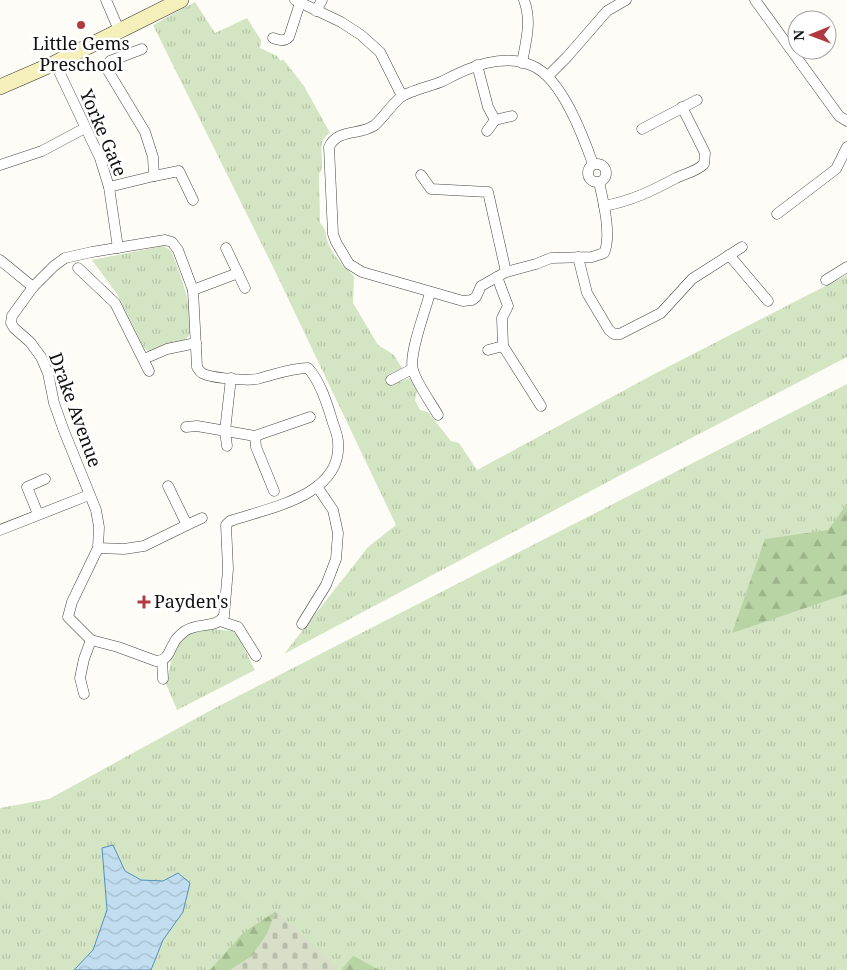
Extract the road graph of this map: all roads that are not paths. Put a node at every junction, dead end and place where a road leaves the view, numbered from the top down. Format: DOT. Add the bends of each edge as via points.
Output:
graph roads {
  1 [pos="106,0"];
  2 [pos="181,0"];
  3 [pos="322,0"];
  4 [pos="524,0"];
  5 [pos="626,0"];
  6 [pos="755,0"];
  7 [pos="298,1"];
  8 [pos="316,11"];
  9 [pos="119,30"];
  10 [pos="273,38"];
  11 [pos="142,49"];
  12 [pos="522,62"];
  13 [pos="55,63"];
  14 [pos="477,65"];
  15 [pos="548,76"];
  16 [pos="0,87"];
  17 [pos="402,96"];
  18 [pos="697,100"];
  19 [pos="682,107"];
  20 [pos="512,116"];
  21 [pos="495,120"];
  22 [pos="847,121"];
  23 [pos="86,128"];
  24 [pos="642,129"];
  25 [pos="487,130"];
  26 [pos="847,147"];
  27 [pos="0,165"];
  28 [pos="421,175"];
  29 [pos="154,176"];
  30 [pos="109,187"];
  31 [pos="193,200"];
  32 [pos="604,206"];
  33 [pos="777,214"];
  34 [pos="742,247"];
  35 [pos="118,248"];
  36 [pos="226,248"];
  37 [pos="729,255"];
  38 [pos="578,257"];
  39 [pos="0,260"];
  40 [pos="847,267"];
  41 [pos="78,268"];
  42 [pos="238,273"];
  43 [pos="502,274"];
  44 [pos="826,280"];
  45 [pos="33,287"];
  46 [pos="245,288"];
  47 [pos="193,290"];
  48 [pos="430,293"];
  49 [pos="768,301"];
  50 [pos="196,343"];
  51 [pos="503,346"];
  52 [pos="488,350"];
  53 [pos="144,359"];
  54 [pos="412,369"];
  55 [pos="149,372"];
  56 [pos="231,378"];
  57 [pos="391,380"];
  58 [pos="541,406"];
  59 [pos="438,415"];
  60 [pos="310,417"];
  61 [pos="186,427"];
  62 [pos="225,431"];
  63 [pos="256,436"];
  64 [pos="227,446"];
  65 [pos="45,479"];
  66 [pos="168,486"];
  67 [pos="318,488"];
  68 [pos="274,491"];
  69 [pos="89,495"];
  70 [pos="38,514"];
  71 [pos="202,518"];
  72 [pos="187,525"];
  73 [pos="0,530"];
  74 [pos="98,548"];
  75 [pos="220,621"];
  76 [pos="302,624"];
  77 [pos="91,640"];
  78 [pos="256,656"];
  79 [pos="162,660"];
  80 [pos="163,679"];
  81 [pos="84,694"];
  1 -- 9 [label="street"];
  2 -- 9 [label="street"];
  3 -- 8 [label="street"];
  4 -- 12 [label="street" via="529,21"];
  5 -- 15 [label="street" via="607,11"];
  6 -- 22 [label="street" via="839,116"];
  7 -- 8 [label="street"];
  7 -- 10 [label="street" via="289,37 286,40"];
  8 -- 17 [label="street" via="341,22 380,52"];
  9 -- 13 [label="street"];
  11 -- 29 [label="street" via="110,61 107,69 146,132"];
  12 -- 14 [label="street"];
  12 -- 15 [label="street" via="533,65"];
  13 -- 16 [label="street"];
  13 -- 23 [label="street, Yorke Gate"];
  14 -- 17 [label="street" via="431,87"];
  14 -- 21 [label="street" via="488,107"];
  15 -- 32 [label="street" via="578,124 593,164 588,170 589,176 592,181 599,182"];
  17 -- 48 [label="street" via="374,126 332,140 329,147 333,234 349,264 362,272"];
  18 -- 19 [label="street"];
  19 -- 24 [label="street"];
  19 -- 32 [label="street" via="705,153 704,164 636,198"];
  20 -- 21 [label="street"];
  21 -- 25 [label="street"];
  23 -- 27 [label="street" via="42,151"];
  23 -- 30 [label="street, Yorke Gate"];
  26 -- 33 [label="street" via="836,169"];
  28 -- 43 [label="street" via="431,189 488,192"];
  29 -- 30 [label="street"];
  29 -- 31 [label="street" via="179,172"];
  30 -- 35 [label="street, Yorke Gate"];
  32 -- 38 [label="street" via="607,247 604,253"];
  34 -- 37 [label="street"];
  35 -- 45 [label="street, Drake Avenue" via="65,258"];
  35 -- 47 [label="street, Drake Avenue" via="165,240 172,242"];
  36 -- 42 [label="street"];
  37 -- 38 [label="street" via="692,279 661,313 620,334 609,330 587,293"];
  37 -- 49 [label="street"];
  38 -- 43 [label="street" via="551,258"];
  39 -- 45 [label="street"];
  40 -- 44 [label="street"];
  41 -- 53 [label="street" via="115,303"];
  42 -- 46 [label="street"];
  42 -- 47 [label="street"];
  43 -- 48 [label="street" via="481,286 476,298 467,302"];
  43 -- 51 [label="street" via="508,306 502,318"];
  45 -- 69 [label="street, Drake Avenue" via="12,316 11,323 41,357 54,403"];
  47 -- 50 [label="street"];
  48 -- 54 [label="street"];
  50 -- 53 [label="street" via="167,349"];
  50 -- 56 [label="street" via="199,371"];
  51 -- 52 [label="street"];
  51 -- 58 [label="street"];
  53 -- 55 [label="street"];
  54 -- 57 [label="street"];
  54 -- 59 [label="street"];
  56 -- 62 [label="street"];
  56 -- 67 [label="street" via="255,379 298,368 308,368 314,374 330,411 338,442 337,460 329,477"];
  60 -- 63 [label="street"];
  61 -- 62 [label="street"];
  62 -- 63 [label="street"];
  62 -- 64 [label="street"];
  63 -- 68 [label="street" via="256,447"];
  65 -- 70 [label="street" via="27,487"];
  66 -- 72 [label="street"];
  67 -- 75 [label="street" via="226,525 228,569 224,616"];
  67 -- 76 [label="street" via="333,510 338,533 336,559 326,585"];
  69 -- 70 [label="street"];
  69 -- 74 [label="street, Drake Avenue" via="99,527"];
  70 -- 73 [label="street"];
  71 -- 72 [label="street"];
  72 -- 74 [label="street" via="144,546"];
  74 -- 77 [label="street, Drake Avenue" via="72,602 68,618"];
  75 -- 78 [label="street" via="238,627"];
  75 -- 79 [label="street" via="192,627 174,642"];
  77 -- 79 [label="street" via="156,661"];
  77 -- 81 [label="street" via="80,678"];
  79 -- 80 [label="street"];
}
